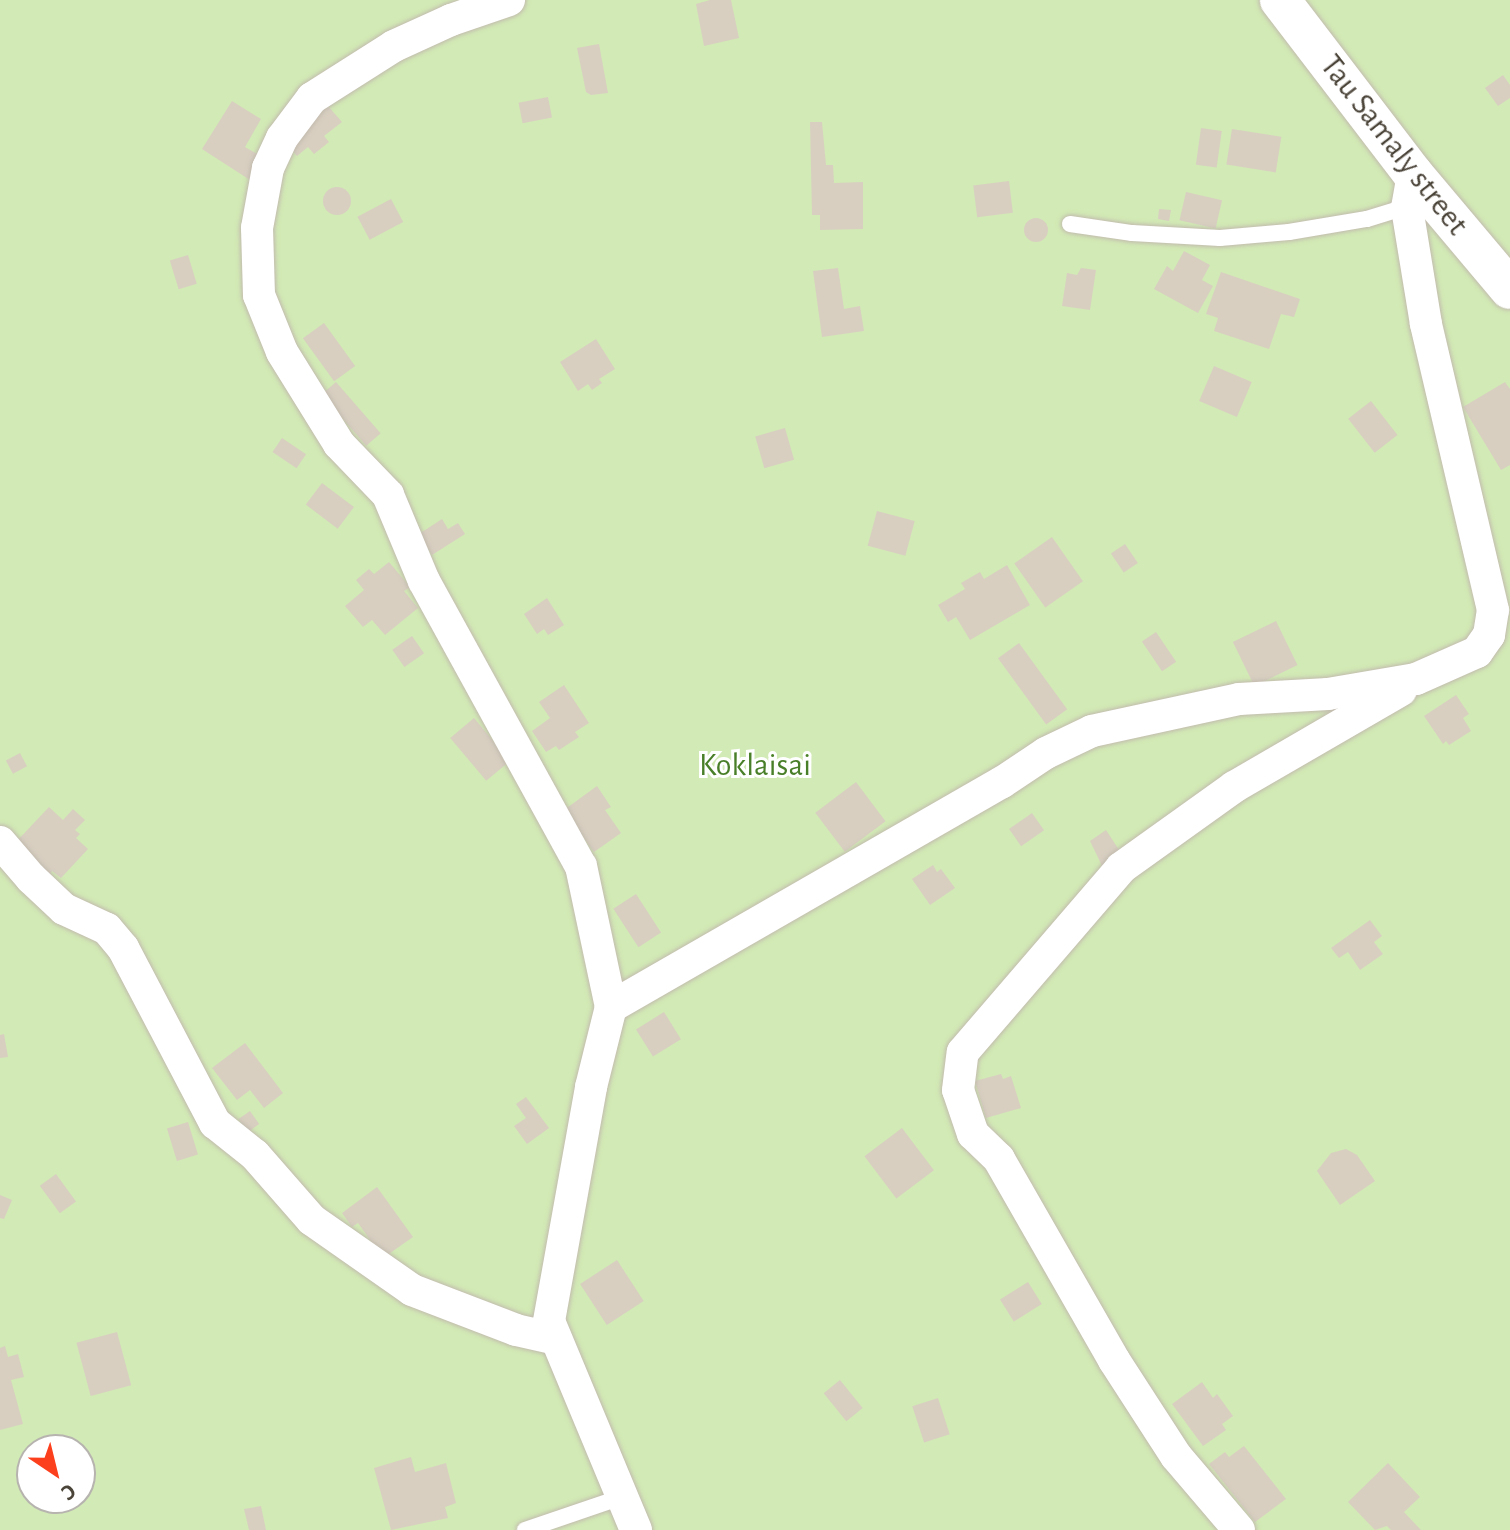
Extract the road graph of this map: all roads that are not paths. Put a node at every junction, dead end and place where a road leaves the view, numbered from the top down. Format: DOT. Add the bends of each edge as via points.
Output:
graph roads {
  1 [pos="509,0"];
  2 [pos="1280,0"];
  3 [pos="1417,193"];
  4 [pos="1070,224"];
  5 [pos="1510,289"];
  6 [pos="1416,679"];
  7 [pos="0,842"];
  8 [pos="611,1007"];
  9 [pos="556,1339"];
  10 [pos="622,1497"];
  11 [pos="525,1530"];
  12 [pos="636,1530"];
  13 [pos="1239,1530"];
  1 -- 8 [label="street" via="394,46 312,98 282,138 268,168 257,228 259,295 282,352 339,444 388,495 424,581 581,866"];
  2 -- 3 [label="street, Tau Samaly street"];
  3 -- 4 [label="lane" via="1289,232 1220,238"];
  3 -- 5 [label="street, Tau Samaly street"];
  3 -- 6 [label="street" via="1426,324 1493,610 1489,635 1477,652"];
  6 -- 8 [label="street" via="1328,694 1239,699 1092,731"];
  6 -- 13 [label="street" via="1234,787 1121,868 963,1052 958,1090 973,1134 999,1159 1114,1360 1176,1456"];
  7 -- 9 [label="street" via="64,909 107,929 123,948 215,1123 255,1155 312,1220 412,1290 516,1330"];
  8 -- 9 [label="street" via="591,1087 549,1321"];
  9 -- 10 [label="street"];
  10 -- 11 [label="lane"];
  10 -- 12 [label="street"];
}
